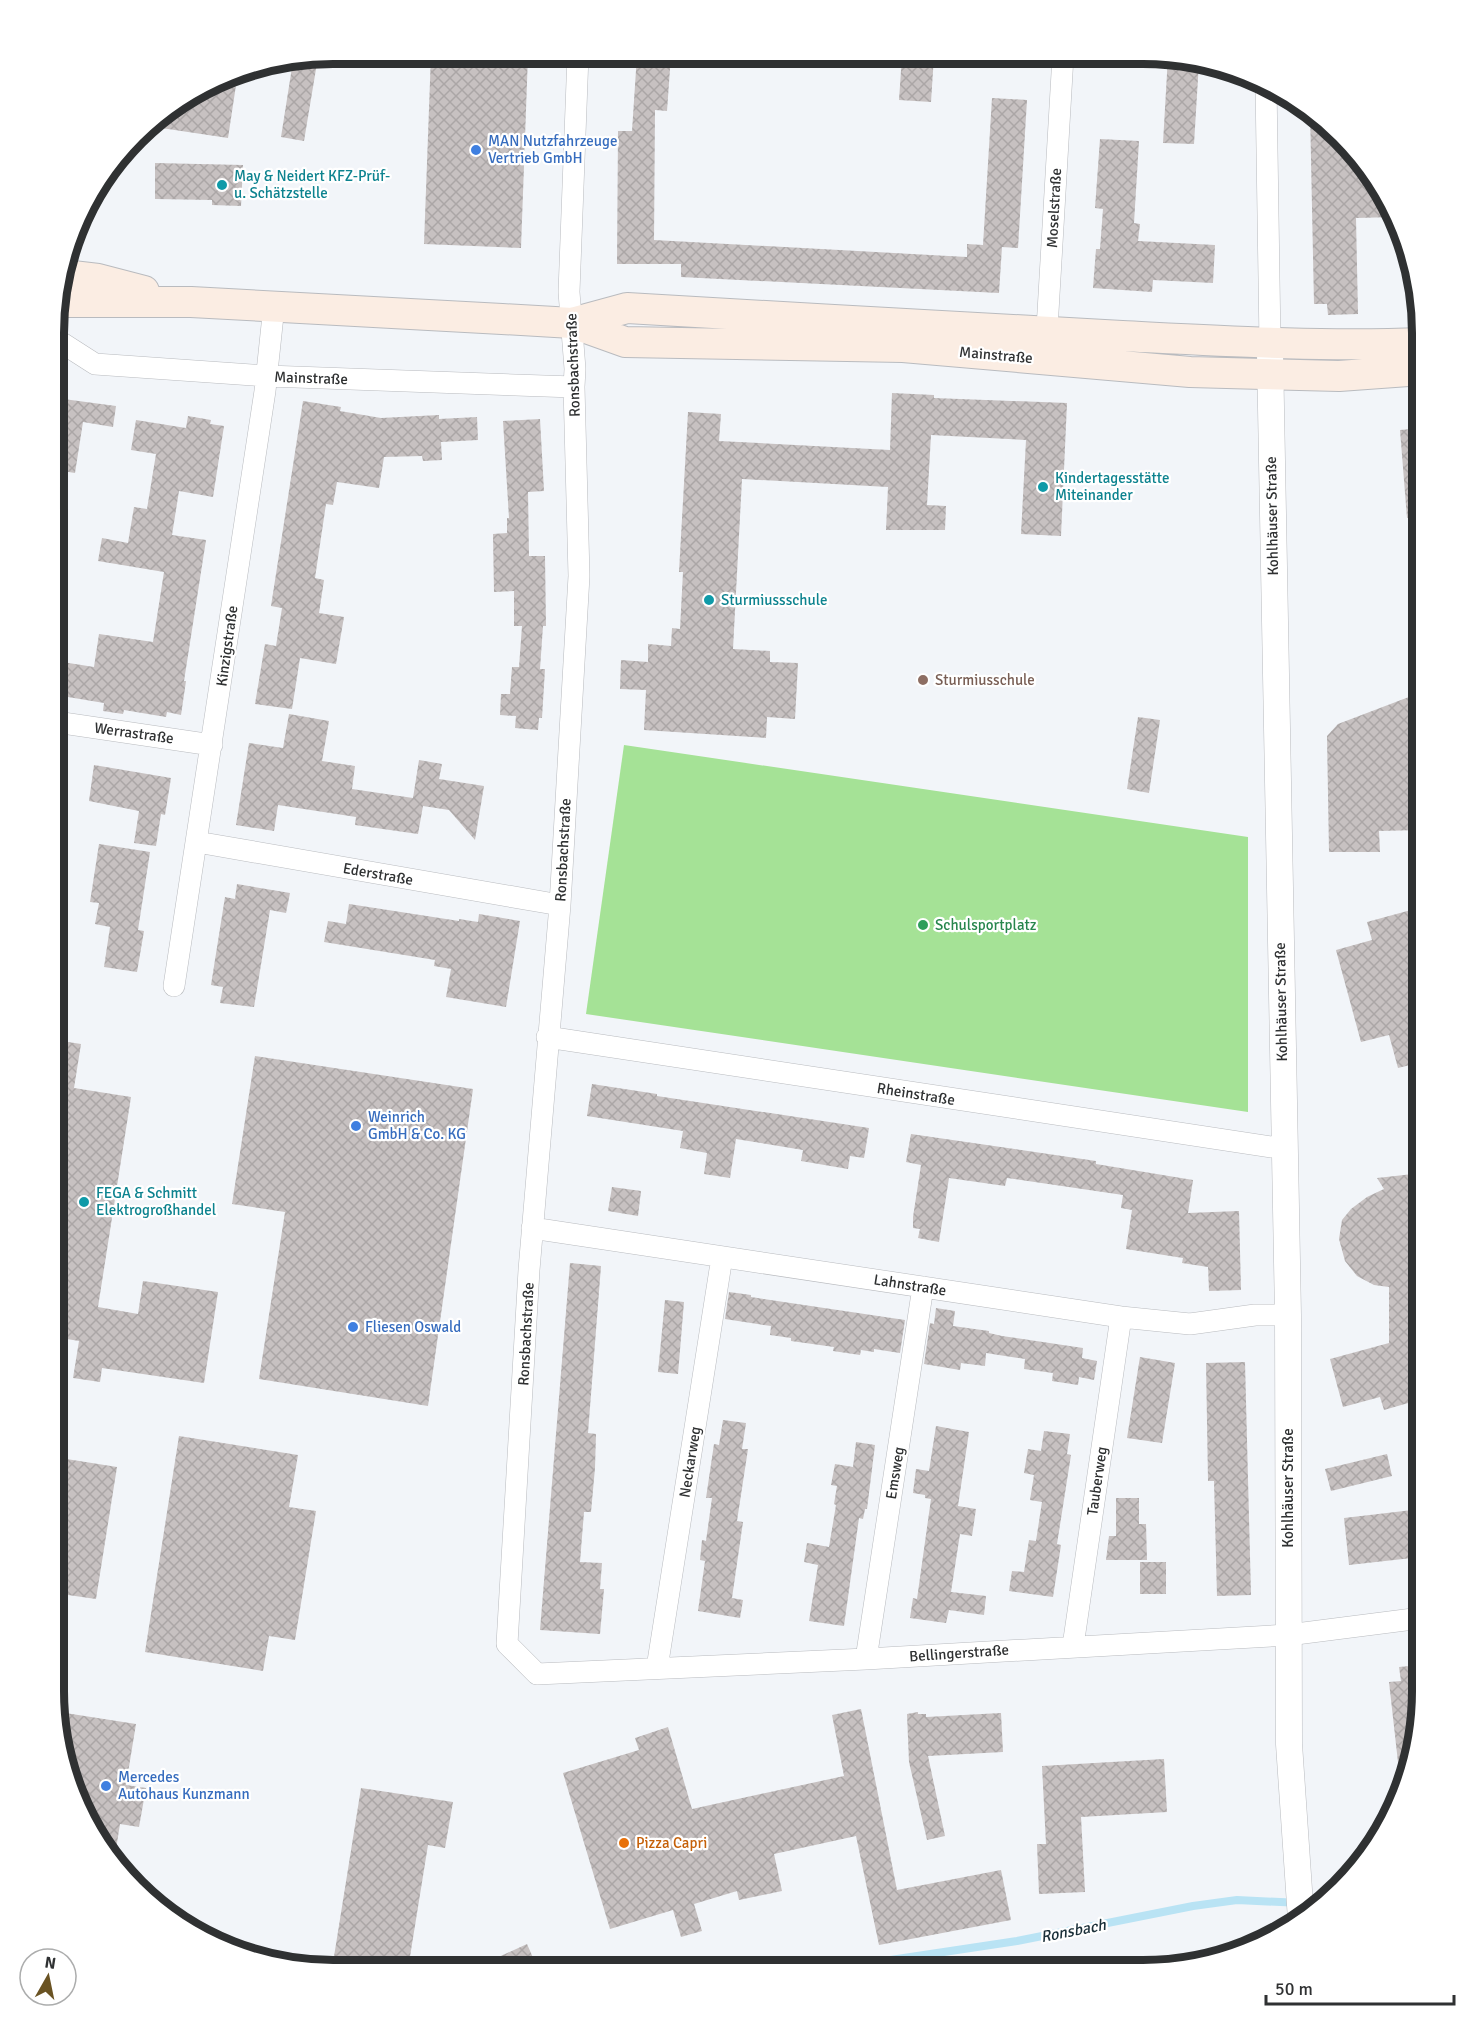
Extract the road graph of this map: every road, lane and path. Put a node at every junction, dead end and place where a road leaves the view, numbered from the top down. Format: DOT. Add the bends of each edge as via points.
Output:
graph roads {
  1 [pos="578,64"];
  2 [pos="1063,64"];
  3 [pos="1266,95"];
  4 [pos="71,276"];
  5 [pos="67,302"];
  6 [pos="191,302"];
  7 [pos="274,306"];
  8 [pos="572,323"];
  9 [pos="1270,343"];
  10 [pos="1412,343"];
  11 [pos="64,344"];
  12 [pos="1046,346"];
  13 [pos="1412,371"];
  14 [pos="1270,375"];
  15 [pos="267,376"];
  16 [pos="574,387"];
  17 [pos="64,723"];
  18 [pos="212,745"];
  19 [pos="197,842"];
  20 [pos="560,905"];
  21 [pos="174,986"];
  22 [pos="547,1037"];
  23 [pos="1285,1149"];
  24 [pos="532,1228"];
  25 [pos="722,1257"];
  26 [pos="923,1287"];
  27 [pos="1288,1316"];
  28 [pos="1121,1317"];
  29 [pos="1412,1619"];
  30 [pos="1288,1635"];
  31 [pos="507,1644"];
  32 [pos="1073,1646"];
  33 [pos="866,1659"];
  34 [pos="657,1668"];
  35 [pos="1300,1908"];
  1 -- 8 [label="street, Ronsbachstraße" via="569,291"];
  2 -- 12 [label="street, Moselstraße"];
  3 -- 9 [label="street, Kohlhäuser Straße"];
  4 -- 6 [label="main road, Mainstraße"];
  5 -- 6 [label="main road, Mainstraße"];
  6 -- 7 [label="main road, Mainstraße"];
  7 -- 8 [label="main road, Mainstraße"];
  7 -- 15 [label="street, Kinzigstraße"];
  8 -- 12 [label="main road, Mainstraße" via="625,342"];
  8 -- 16 [label="street, Ronsbachstraße"];
  9 -- 10 [label="main road, Mainstraße"];
  9 -- 12 [label="main road, Mainstraße"];
  9 -- 14 [label="street, Kohlhäuser Straße"];
  11 -- 15 [label="street, Mainstraße" via="95,364"];
  12 -- 14 [label="main road, Mainstraße" via="1190,372"];
  13 -- 14 [label="main road, Mainstraße" via="1339,376"];
  14 -- 23 [label="street, Kohlhäuser Straße"];
  15 -- 16 [label="street, Mainstraße"];
  15 -- 18 [label="street, Kinzigstraße"];
  16 -- 20 [label="street, Ronsbachstraße" via="579,576"];
  17 -- 18 [label="street, Werrastraße"];
  18 -- 19 [label="street, Kinzigstraße"];
  19 -- 20 [label="street, Ederstraße"];
  19 -- 21 [label="street, Kinzigstraße"];
  20 -- 22 [label="street, Ronsbachstraße"];
  22 -- 23 [label="street, Rheinstraße"];
  22 -- 24 [label="street, Ronsbachstraße"];
  23 -- 27 [label="street, Kohlhäuser Straße"];
  24 -- 25 [label="street, Lahnstraße"];
  24 -- 31 [label="street, Ronsbachstraße"];
  25 -- 26 [label="street, Lahnstraße"];
  25 -- 34 [label="street, Neckarweg"];
  26 -- 28 [label="street, Lahnstraße"];
  26 -- 33 [label="street, Emsweg"];
  27 -- 28 [label="street, Lahnstraße" via="1256,1315 1190,1324"];
  27 -- 30 [label="street, Kohlhäuser Straße"];
  28 -- 32 [label="street, Tauberweg"];
  29 -- 30 [label="street, Bellingerstraße"];
  30 -- 32 [label="street, Bellingerstraße"];
  30 -- 35 [label="street, Kohlhäuser Straße" via="1289,1744"];
  31 -- 34 [label="street, Bellingerstraße" via="537,1674"];
  32 -- 33 [label="street, Bellingerstraße"];
  33 -- 34 [label="street, Bellingerstraße"];
}
